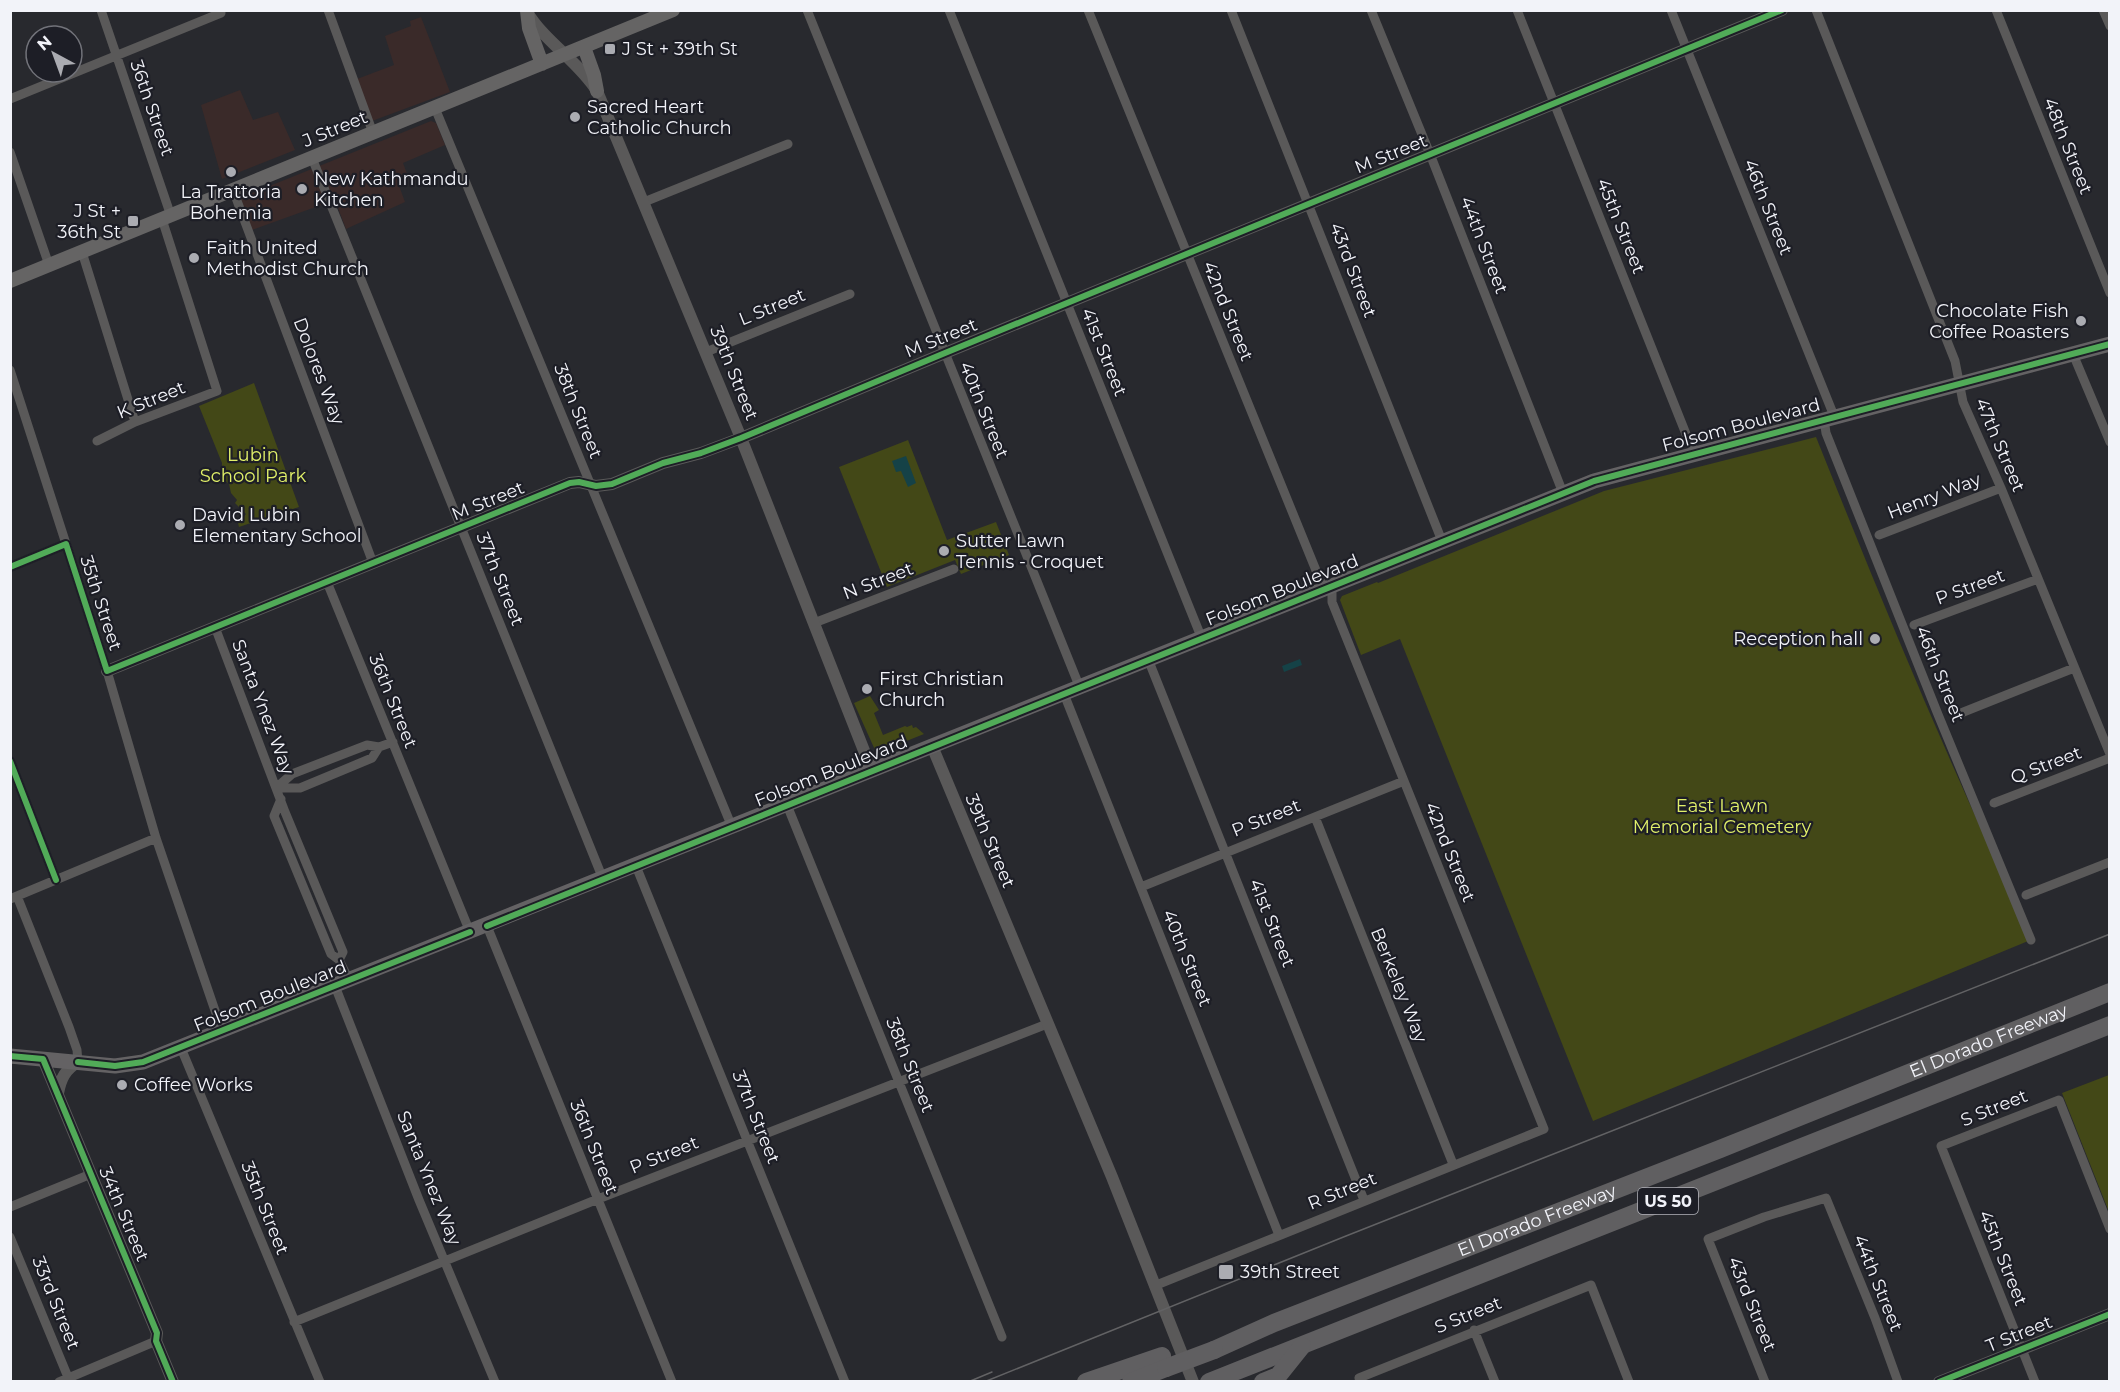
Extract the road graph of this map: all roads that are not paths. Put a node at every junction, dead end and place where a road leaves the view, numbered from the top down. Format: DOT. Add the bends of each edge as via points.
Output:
graph roads {
  1 [pos="101,10"];
  2 [pos="328,10"];
  3 [pos="673,10"];
  4 [pos="807,10"];
  5 [pos="948,10"];
  6 [pos="1088,10"];
  7 [pos="1231,10"];
  8 [pos="1371,10"];
  9 [pos="1517,10"];
  10 [pos="1671,10"];
  11 [pos="1782,10"];
  12 [pos="1816,10"];
  13 [pos="1996,10"];
  14 [pos="2103,10"];
  15 [pos="527,11"];
  16 [pos="221,14"];
  17 [pos="2109,26"];
  18 [pos="584,47"];
  19 [pos="1687,50"];
  20 [pos="565,54"];
  21 [pos="117,56"];
  22 [pos="542,64"];
  23 [pos="597,91"];
  24 [pos="10,99"];
  25 [pos="1555,103"];
  26 [pos="435,108"];
  27 [pos="373,133"];
  28 [pos="788,144"];
  29 [pos="10,152"];
  30 [pos="1430,154"];
  31 [pos="312,158"];
  32 [pos="233,190"];
  33 [pos="644,202"];
  34 [pos="1309,204"];
  35 [pos="166,218"];
  36 [pos="82,252"];
  37 [pos="1187,254"];
  38 [pos="49,266"];
  39 [pos="10,281"];
  40 [pos="850,294"];
  41 [pos="2109,294"];
  42 [pos="1066,303"];
  43 [pos="2109,344"];
  44 [pos="706,352"];
  45 [pos="945,353"];
  46 [pos="2073,354"];
  47 [pos="10,370"];
  48 [pos="1960,383"];
  49 [pos="217,391"];
  50 [pos="1829,418"];
  51 [pos="135,422"];
  52 [pos="741,438"];
  53 [pos="97,441"];
  54 [pos="2109,442"];
  55 [pos="1696,452"];
  56 [pos="591,485"];
  57 [pos="2001,488"];
  58 [pos="1563,493"];
  59 [pos="461,528"];
  60 [pos="1879,535"];
  61 [pos="1442,541"];
  62 [pos="66,544"];
  63 [pos="373,563"];
  64 [pos="10,567"];
  65 [pos="954,569"];
  66 [pos="2038,579"];
  67 [pos="327,582"];
  68 [pos="1328,588"];
  69 [pos="814,622"];
  70 [pos="1914,625"];
  71 [pos="215,627"];
  72 [pos="1202,639"];
  73 [pos="1148,659"];
  74 [pos="2074,668"];
  75 [pos="107,671"];
  76 [pos="1080,688"];
  77 [pos="1064,694"];
  78 [pos="1956,715"];
  79 [pos="393,742"];
  80 [pos="932,746"];
  81 [pos="379,747"];
  82 [pos="2109,756"];
  83 [pos="11,765"];
  84 [pos="872,771"];
  85 [pos="1404,781"];
  86 [pos="276,788"];
  87 [pos="280,799"];
  88 [pos="1994,803"];
  89 [pos="787,805"];
  90 [pos="1315,817"];
  91 [pos="732,827"];
  92 [pos="156,838"];
  93 [pos="1226,852"];
  94 [pos="2109,862"];
  95 [pos="636,866"];
  96 [pos="603,879"];
  97 [pos="56,880"];
  98 [pos="1141,887"];
  99 [pos="2026,895"];
  100 [pos="14,898"];
  101 [pos="321,904"];
  102 [pos="310,908"];
  103 [pos="487,926"];
  104 [pos="470,932"];
  105 [pos="2031,940"];
  106 [pos="339,960"];
  107 [pos="342,983"];
  108 [pos="2109,992"];
  109 [pos="1047,1024"];
  110 [pos="2109,1025"];
  111 [pos="222,1031"];
  112 [pos="181,1048"];
  113 [pos="10,1056"];
  114 [pos="44,1059"];
  115 [pos="78,1062"];
  116 [pos="898,1081"];
  117 [pos="58,1094"];
  118 [pos="1544,1129"];
  119 [pos="748,1140"];
  120 [pos="1941,1146"];
  121 [pos="1453,1164"];
  122 [pos="91,1174"];
  123 [pos="1826,1198"];
  124 [pos="598,1199"];
  125 [pos="1364,1200"];
  126 [pos="10,1208"];
  127 [pos="2109,1229"];
  128 [pos="1280,1235"];
  129 [pos="10,1237"];
  130 [pos="444,1262"];
  131 [pos="1154,1286"];
  132 [pos="2109,1314"];
  133 [pos="294,1322"];
  134 [pos="1474,1330"];
  135 [pos="1002,1337"];
  136 [pos="156,1341"];
  137 [pos="1304,1343"];
  138 [pos="2022,1349"];
  139 [pos="1164,1362"];
  140 [pos="1217,1378"];
  141 [pos="66,1380"];
  142 [pos="1359,1380"];
  143 [pos="173,1382"];
  144 [pos="320,1382"];
  145 [pos="495,1382"];
  146 [pos="672,1382"];
  147 [pos="845,1382"];
  148 [pos="1086,1382"];
  149 [pos="1131,1382"];
  150 [pos="1193,1382"];
  151 [pos="1263,1382"];
  152 [pos="1495,1382"];
  153 [pos="1629,1382"];
  154 [pos="1765,1382"];
  155 [pos="1898,1382"];
  156 [pos="1939,1382"];
  157 [pos="2035,1382"];
  1 -- 21 [label="street, 36th Street"];
  2 -- 27 [label="street"];
  3 -- 18 [label="main road, J Street"];
  4 -- 45 [label="street, 40th Street"];
  5 -- 42 [label="street, 41st Street"];
  6 -- 37 [label="street, 42nd Street"];
  7 -- 34 [label="street, 43rd Street"];
  8 -- 30 [label="street, 44th Street"];
  9 -- 25 [label="street, 45th Street"];
  10 -- 19 [label="street, 46th Street"];
  11 -- 19 [label="street, M Street"];
  12 -- 48 [label="street, 47th Street" via="1955,361"];
  13 -- 41 [label="street, 48th Street"];
  14 -- 17 [label="street"];
  15 -- 20 [label="street, 39th Street"];
  15 -- 22 [label="main road"];
  16 -- 21 [label="street"];
  18 -- 20 [label="main road, J Street"];
  18 -- 23 [label="main road"];
  19 -- 25 [label="street, M Street"];
  19 -- 50 [label="street, 46th Street"];
  20 -- 22 [label="main road, J Street"];
  20 -- 23 [label="street, 39th Street"];
  21 -- 24 [label="street"];
  21 -- 35 [label="street, 36th Street"];
  22 -- 26 [label="main road, J Street"];
  23 -- 33 [label="street, 39th Street"];
  25 -- 30 [label="street, M Street"];
  25 -- 55 [label="street, 45th Street"];
  26 -- 27 [label="main road, J Street"];
  26 -- 56 [label="street, 38th Street"];
  27 -- 31 [label="main road, J Street"];
  28 -- 33 [label="street"];
  29 -- 38 [label="street"];
  30 -- 34 [label="street, M Street"];
  30 -- 58 [label="street, 44th Street"];
  31 -- 32 [label="main road, J Street"];
  31 -- 59 [label="street, 37th Street"];
  32 -- 35 [label="main road, J Street"];
  32 -- 63 [label="street, Dolores Way"];
  33 -- 44 [label="street, 39th Street"];
  34 -- 37 [label="street, M Street"];
  34 -- 61 [label="street, 43rd Street"];
  35 -- 36 [label="main road, J Street"];
  35 -- 49 [label="street, 36th Street"];
  36 -- 38 [label="main road, J Street"];
  36 -- 51 [label="street"];
  37 -- 42 [label="street, M Street"];
  37 -- 68 [label="street, 42nd Street"];
  38 -- 39 [label="main road, J Street"];
  40 -- 44 [label="street, L Street"];
  42 -- 45 [label="street, M Street"];
  42 -- 72 [label="street, 41st Street"];
  43 -- 46 [label="main road, Folsom Boulevard"];
  44 -- 52 [label="street, 39th Street"];
  45 -- 52 [label="street, M Street"];
  45 -- 76 [label="street, 40th Street"];
  46 -- 48 [label="main road, Folsom Boulevard"];
  46 -- 54 [label="street"];
  47 -- 62 [label="street, 35th Street"];
  48 -- 50 [label="main road, Folsom Boulevard"];
  48 -- 57 [label="street, 47th Street" via="1963,402"];
  49 -- 51 [label="street, K Street"];
  50 -- 55 [label="main road, Folsom Boulevard"];
  50 -- 105 [label="street, 46th Street" via="1826,433"];
  51 -- 53 [label="street, K Street"];
  52 -- 56 [label="street, M Street" via="612,484"];
  52 -- 69 [label="street, 39th Street"];
  55 -- 58 [label="main road, Folsom Boulevard"];
  56 -- 59 [label="street, M Street" via="570,483"];
  56 -- 91 [label="street, 38th Street"];
  57 -- 60 [label="street, Henry Way"];
  57 -- 66 [label="street, 47th Street"];
  58 -- 61 [label="main road, Folsom Boulevard"];
  59 -- 63 [label="street, M Street"];
  59 -- 96 [label="street, 37th Street"];
  61 -- 68 [label="main road, Folsom Boulevard"];
  62 -- 64 [label="street"];
  62 -- 75 [label="street, 35th Street"];
  63 -- 67 [label="street, M Street"];
  65 -- 69 [label="street, N Street"];
  66 -- 70 [label="street, P Street"];
  66 -- 74 [label="street, 47th Street"];
  67 -- 71 [label="street, M Street"];
  67 -- 79 [label="street, 36th Street"];
  68 -- 72 [label="main road, Folsom Boulevard"];
  68 -- 85 [label="street, 42nd Street"];
  69 -- 84 [label="street, 39th Street"];
  71 -- 75 [label="street, M Street"];
  71 -- 86 [label="street, Santa Ynez Way"];
  72 -- 73 [label="main road, Folsom Boulevard"];
  73 -- 76 [label="main road, Folsom Boulevard"];
  73 -- 93 [label="street, 41st Street"];
  74 -- 78 [label="street"];
  74 -- 82 [label="street, 47th Street"];
  75 -- 92 [label="street, 35th Street"];
  76 -- 77 [label="main road, Folsom Boulevard"];
  77 -- 80 [label="main road, Folsom Boulevard"];
  77 -- 98 [label="street, 40th Street"];
  79 -- 81 [label="street"];
  79 -- 104 [label="street, 36th Street"];
  80 -- 84 [label="main road, Folsom Boulevard"];
  80 -- 109 [label="street, 39th Street"];
  81 -- 86 [label="street" via="368,745 292,774"];
  81 -- 86 [label="street" via="372,758 300,788"];
  82 -- 88 [label="street, Q Street"];
  83 -- 97 [label="street"];
  84 -- 89 [label="main road, Folsom Boulevard"];
  85 -- 90 [label="street, P Street"];
  85 -- 118 [label="street, 42nd Street"];
  86 -- 87 [label="street, Santa Ynez Way"];
  87 -- 101 [label="street, Santa Ynez Way"];
  87 -- 102 [label="street, Santa Ynez Way" via="274,816"];
  89 -- 91 [label="main road, Folsom Boulevard"];
  89 -- 116 [label="street, 38th Street"];
  90 -- 93 [label="street, P Street"];
  90 -- 121 [label="street, Berkeley Way"];
  91 -- 95 [label="main road, Folsom Boulevard"];
  92 -- 97 [label="street"];
  92 -- 111 [label="street, 35th Street"];
  93 -- 98 [label="street, P Street"];
  93 -- 125 [label="street, 41st Street"];
  94 -- 99 [label="street"];
  95 -- 96 [label="main road, Folsom Boulevard"];
  95 -- 119 [label="street, 37th Street"];
  96 -- 103 [label="main road, Folsom Boulevard"];
  97 -- 100 [label="street"];
  98 -- 128 [label="street, 40th Street"];
  100 -- 115 [label="street" via="69,1027"];
  101 -- 102 [label="street"];
  101 -- 106 [label="street, Santa Ynez Way" via="343,952"];
  102 -- 106 [label="street, Santa Ynez Way" via="331,954"];
  103 -- 104 [label="main road, Folsom Boulevard"];
  103 -- 124 [label="street, 36th Street"];
  104 -- 107 [label="main road, Folsom Boulevard"];
  106 -- 107 [label="street, Santa Ynez Way"];
  107 -- 111 [label="main road, Folsom Boulevard"];
  107 -- 130 [label="street, Santa Ynez Way"];
  108 -- 139 [label="highway, El Dorado Freeway / US 50" via="1682,1164"];
  109 -- 116 [label="street, P Street"];
  109 -- 131 [label="street, 39th Street"];
  110 -- 137 [label="highway, El Dorado Freeway / US 50"];
  111 -- 112 [label="main road, Folsom Boulevard"];
  112 -- 115 [label="main road, Folsom Boulevard" via="134,1065"];
  112 -- 133 [label="street, 35th Street"];
  113 -- 114 [label="main road, Folsom Boulevard"];
  114 -- 115 [label="main road, Folsom Boulevard"];
  114 -- 117 [label="street, 34th Street"];
  115 -- 117 [label="street" via="64,1073"];
  116 -- 119 [label="street, P Street"];
  116 -- 135 [label="street, 38th Street"];
  117 -- 122 [label="street, 34th Street"];
  118 -- 121 [label="street, R Street"];
  119 -- 124 [label="street, P Street"];
  119 -- 147 [label="street, 37th Street"];
  120 -- 127 [label="street, S Street" via="2059,1100"];
  120 -- 138 [label="street, 45th Street"];
  121 -- 125 [label="street, R Street"];
  122 -- 126 [label="street"];
  122 -- 136 [label="street, 34th Street" via="157,1333"];
  123 -- 154 [label="street, 43rd Street" via="1708,1239"];
  123 -- 155 [label="street, 44th Street"];
  124 -- 130 [label="street, P Street"];
  124 -- 146 [label="street, 36th Street"];
  125 -- 128 [label="street, R Street"];
  128 -- 131 [label="street, R Street"];
  129 -- 141 [label="street, 33rd Street"];
  130 -- 133 [label="street, P Street"];
  130 -- 145 [label="street, Santa Ynez Way"];
  131 -- 150 [label="street, 39th Street"];
  132 -- 138 [label="street, T Street"];
  133 -- 144 [label="street, 35th Street"];
  134 -- 142 [label="street, S Street"];
  134 -- 152 [label="street"];
  134 -- 153 [label="street, S Street" via="1591,1285"];
  136 -- 141 [label="street"];
  136 -- 143 [label="street, 34th Street"];
  137 -- 140 [label="highway, El Dorado Freeway / US 50"];
  137 -- 151 [label="highway" via="1278,1376"];
  138 -- 156 [label="street, T Street"];
  138 -- 157 [label="street, 45th Street"];
  139 -- 148 [label="highway"];
  139 -- 149 [label="highway"];
}
